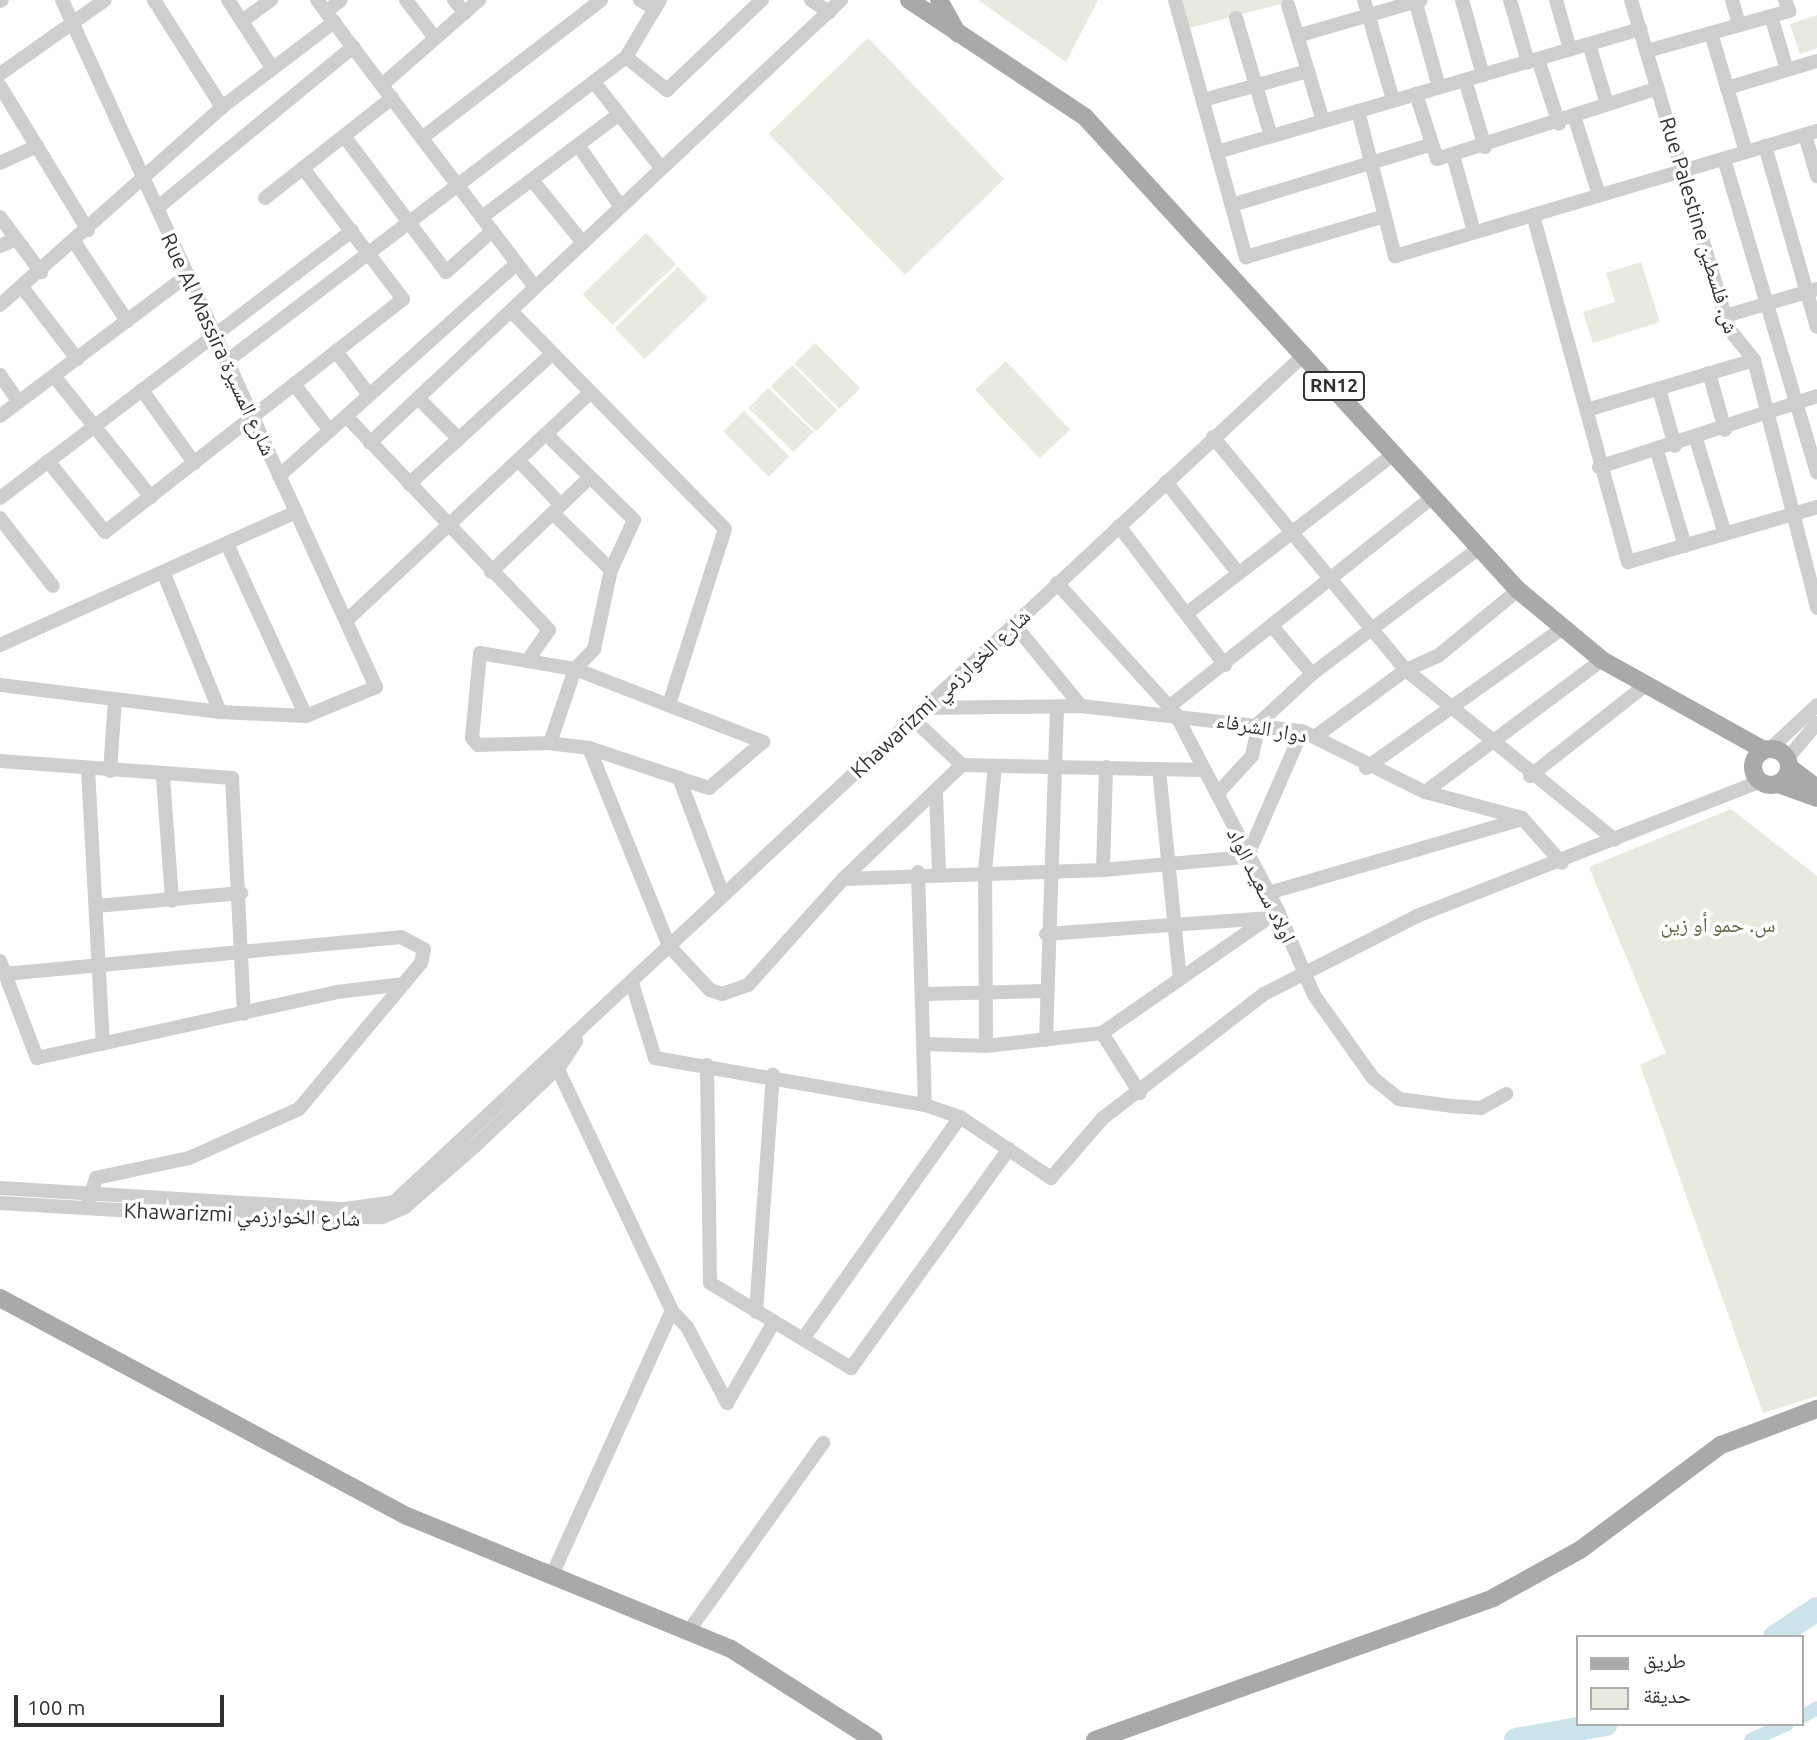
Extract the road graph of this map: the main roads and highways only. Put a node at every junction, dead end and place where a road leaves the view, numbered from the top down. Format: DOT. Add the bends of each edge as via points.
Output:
graph roads {
  1 [pos="909,0"];
  2 [pos="939,0"];
  3 [pos="957,33"];
  4 [pos="1718,730"];
  5 [pos="1767,750"];
  6 [pos="1788,763"];
  7 [pos="1756,774"];
  8 [pos="1778,784"];
  9 [pos="1817,788"];
  10 [pos="1817,798"];
  11 [pos="0,1298"];
  12 [pos="1817,1409"];
  13 [pos="874,1740"];
  14 [pos="1095,1740"];
  1 -- 3 [label="main road, RN12"];
  2 -- 3 [label="main road, RN12"];
  3 -- 4 [label="main road, RN12" via="1085,117 1518,590 1602,660"];
  4 -- 5 [label="main road, RN12"];
  4 -- 7 [label="main road, RN12"];
  5 -- 6 [label="main road, RN12"];
  5 -- 7 [label="main road"];
  6 -- 8 [label="main road"];
  6 -- 9 [label="main road, RN12"];
  7 -- 8 [label="main road"];
  8 -- 10 [label="main road"];
  11 -- 13 [label="main road" via="407,1516 690,1629"];
  12 -- 14 [label="main road" via="1721,1445 1580,1550 1493,1598"];
}
